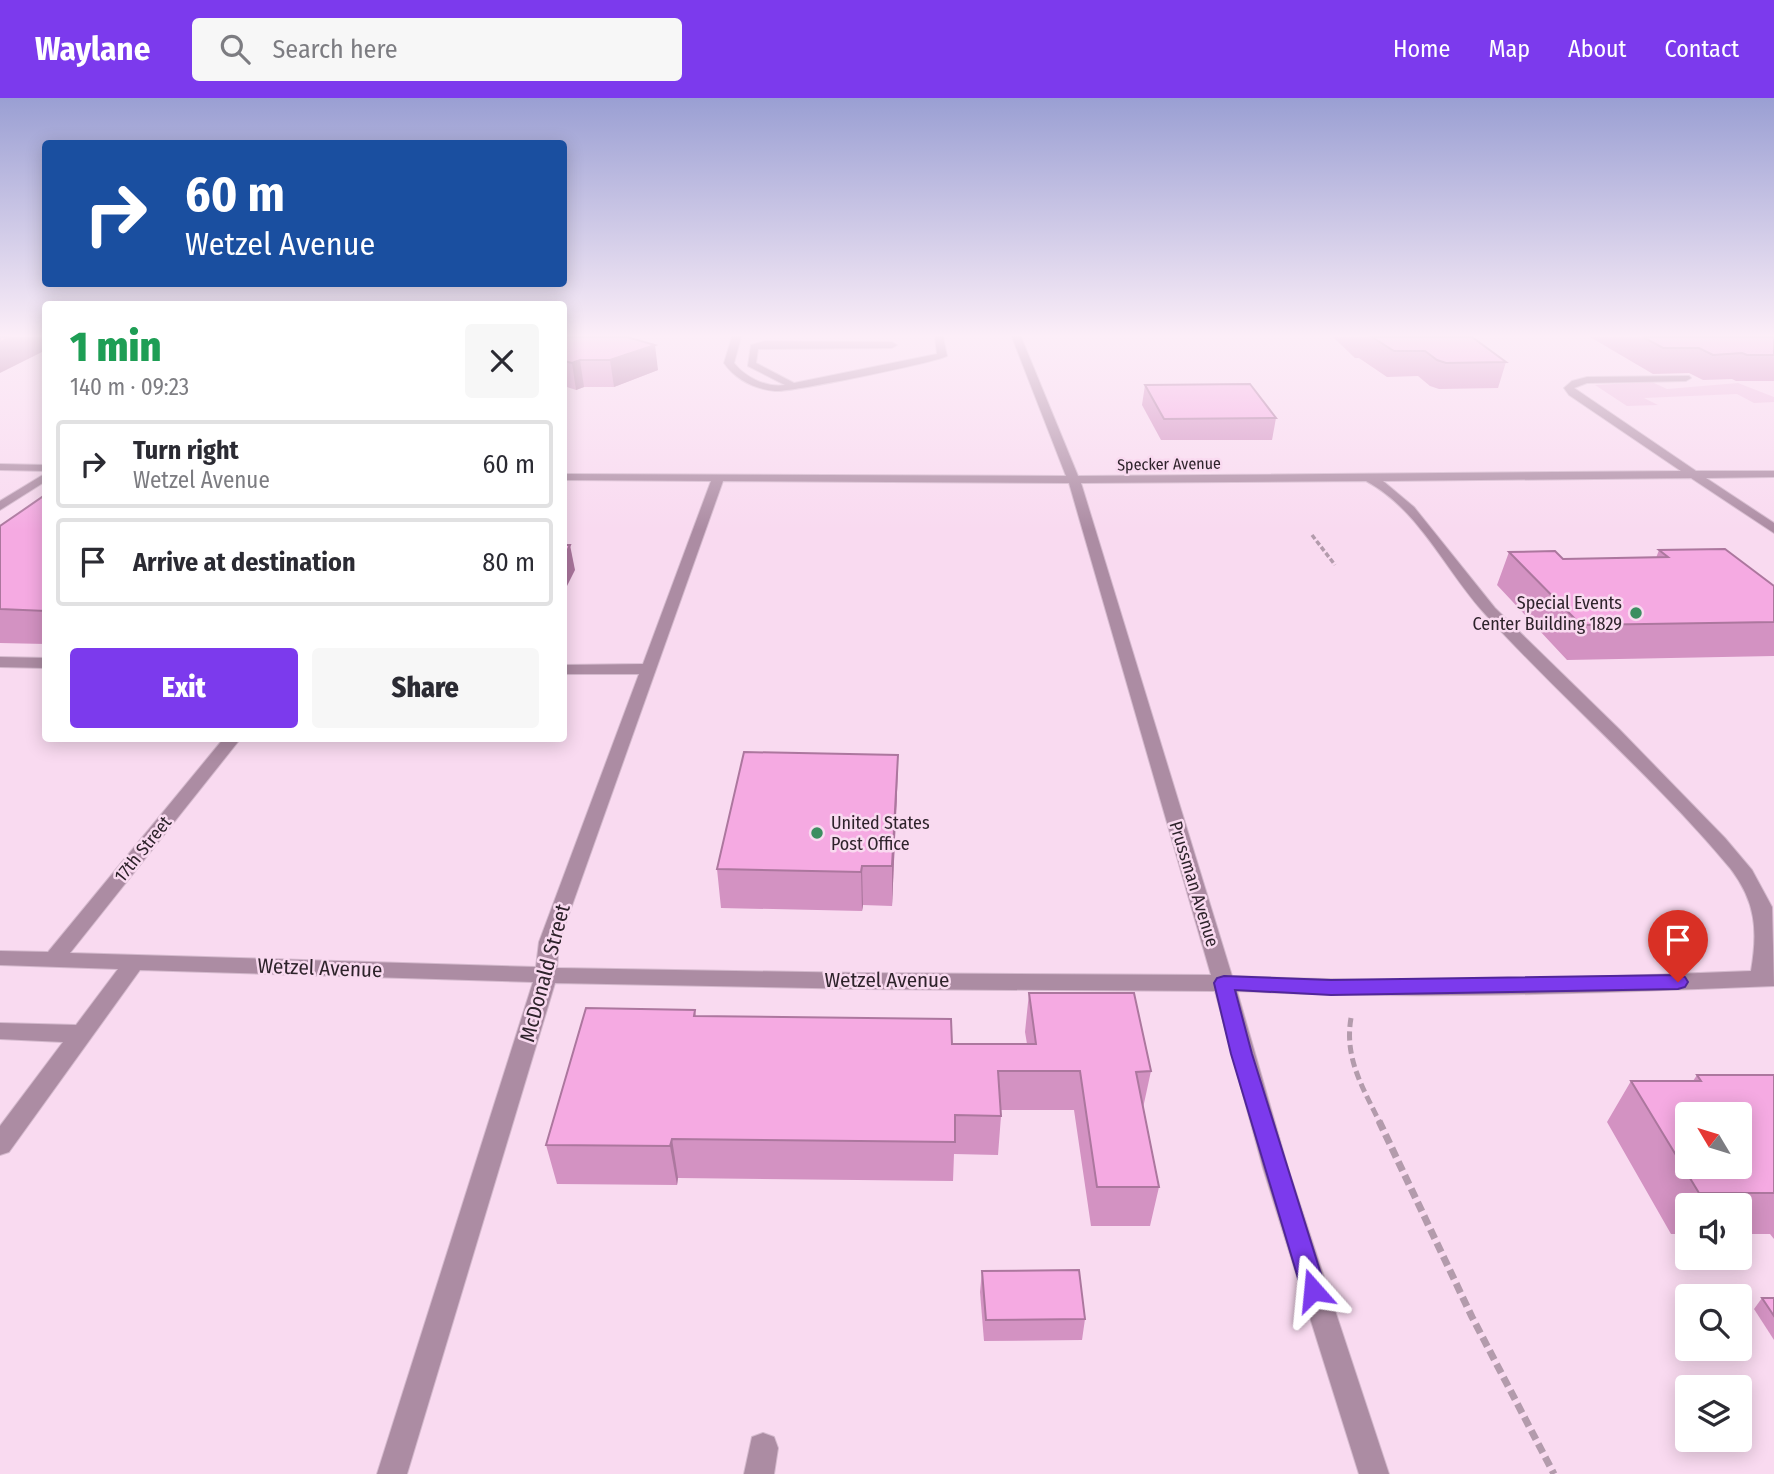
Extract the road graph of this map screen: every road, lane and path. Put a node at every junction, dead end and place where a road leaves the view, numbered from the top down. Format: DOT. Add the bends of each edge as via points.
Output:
graph roads {
  1 [pos="1042,401"];
  2 [pos="1585,401"];
  3 [pos="0,467"];
  4 [pos="42,468"];
  5 [pos="1774,474"];
  6 [pos="1696,476"];
  7 [pos="567,477"];
  8 [pos="718,478"];
  9 [pos="1368,478"];
  10 [pos="42,479"];
  11 [pos="1075,480"];
  12 [pos="0,506"];
  13 [pos="1774,530"];
  14 [pos="1312,535"];
  15 [pos="1335,565"];
  16 [pos="0,662"];
  17 [pos="42,663"];
  18 [pos="567,669"];
  19 [pos="646,669"];
  20 [pos="230,742"];
  21 [pos="0,958"];
  22 [pos="53,960"];
  23 [pos="134,963"];
  24 [pos="546,975"];
  25 [pos="1767,979"];
  26 [pos="1224,983"];
  27 [pos="1351,1018"];
  28 [pos="0,1031"];
  29 [pos="82,1034"];
  30 [pos="0,1145"];
  31 [pos="392,1474"];
  32 [pos="1374,1474"];
  33 [pos="1554,1474"];
  1 -- 11 [label="street, Prussman Avenue"];
  2 -- 6 [label="street"];
  3 -- 4 [label="street"];
  5 -- 6 [label="street, Specker Avenue"];
  6 -- 9 [label="street, Specker Avenue"];
  6 -- 13 [label="street"];
  7 -- 8 [label="street, Specker Avenue"];
  8 -- 11 [label="street, Specker Avenue"];
  8 -- 19 [label="street, McDonald Street"];
  9 -- 11 [label="street, Specker Avenue"];
  9 -- 25 [label="street" via="1389,489 1509,633 1573,692 1729,854 1761,904"];
  10 -- 12 [label="street"];
  11 -- 26 [label="street, Prussman Avenue"];
  14 -- 15 [label="path"];
  16 -- 17 [label="street"];
  18 -- 19 [label="street"];
  19 -- 24 [label="street, McDonald Street" via="549,942"];
  20 -- 22 [label="street, 17th Street"];
  21 -- 22 [label="street, Wetzel Avenue"];
  22 -- 23 [label="street, Wetzel Avenue"];
  23 -- 24 [label="street, Wetzel Avenue"];
  23 -- 29 [label="street"];
  24 -- 26 [label="street, Wetzel Avenue"];
  24 -- 31 [label="street, McDonald Street"];
  25 -- 26 [label="street, Wetzel Avenue" via="1570,986"];
  26 -- 32 [label="street, Prussman Avenue" via="1296,1237"];
  27 -- 33 [label="path" via="1352,1065 1472,1317"];
  28 -- 29 [label="street"];
  29 -- 30 [label="street"];
}
